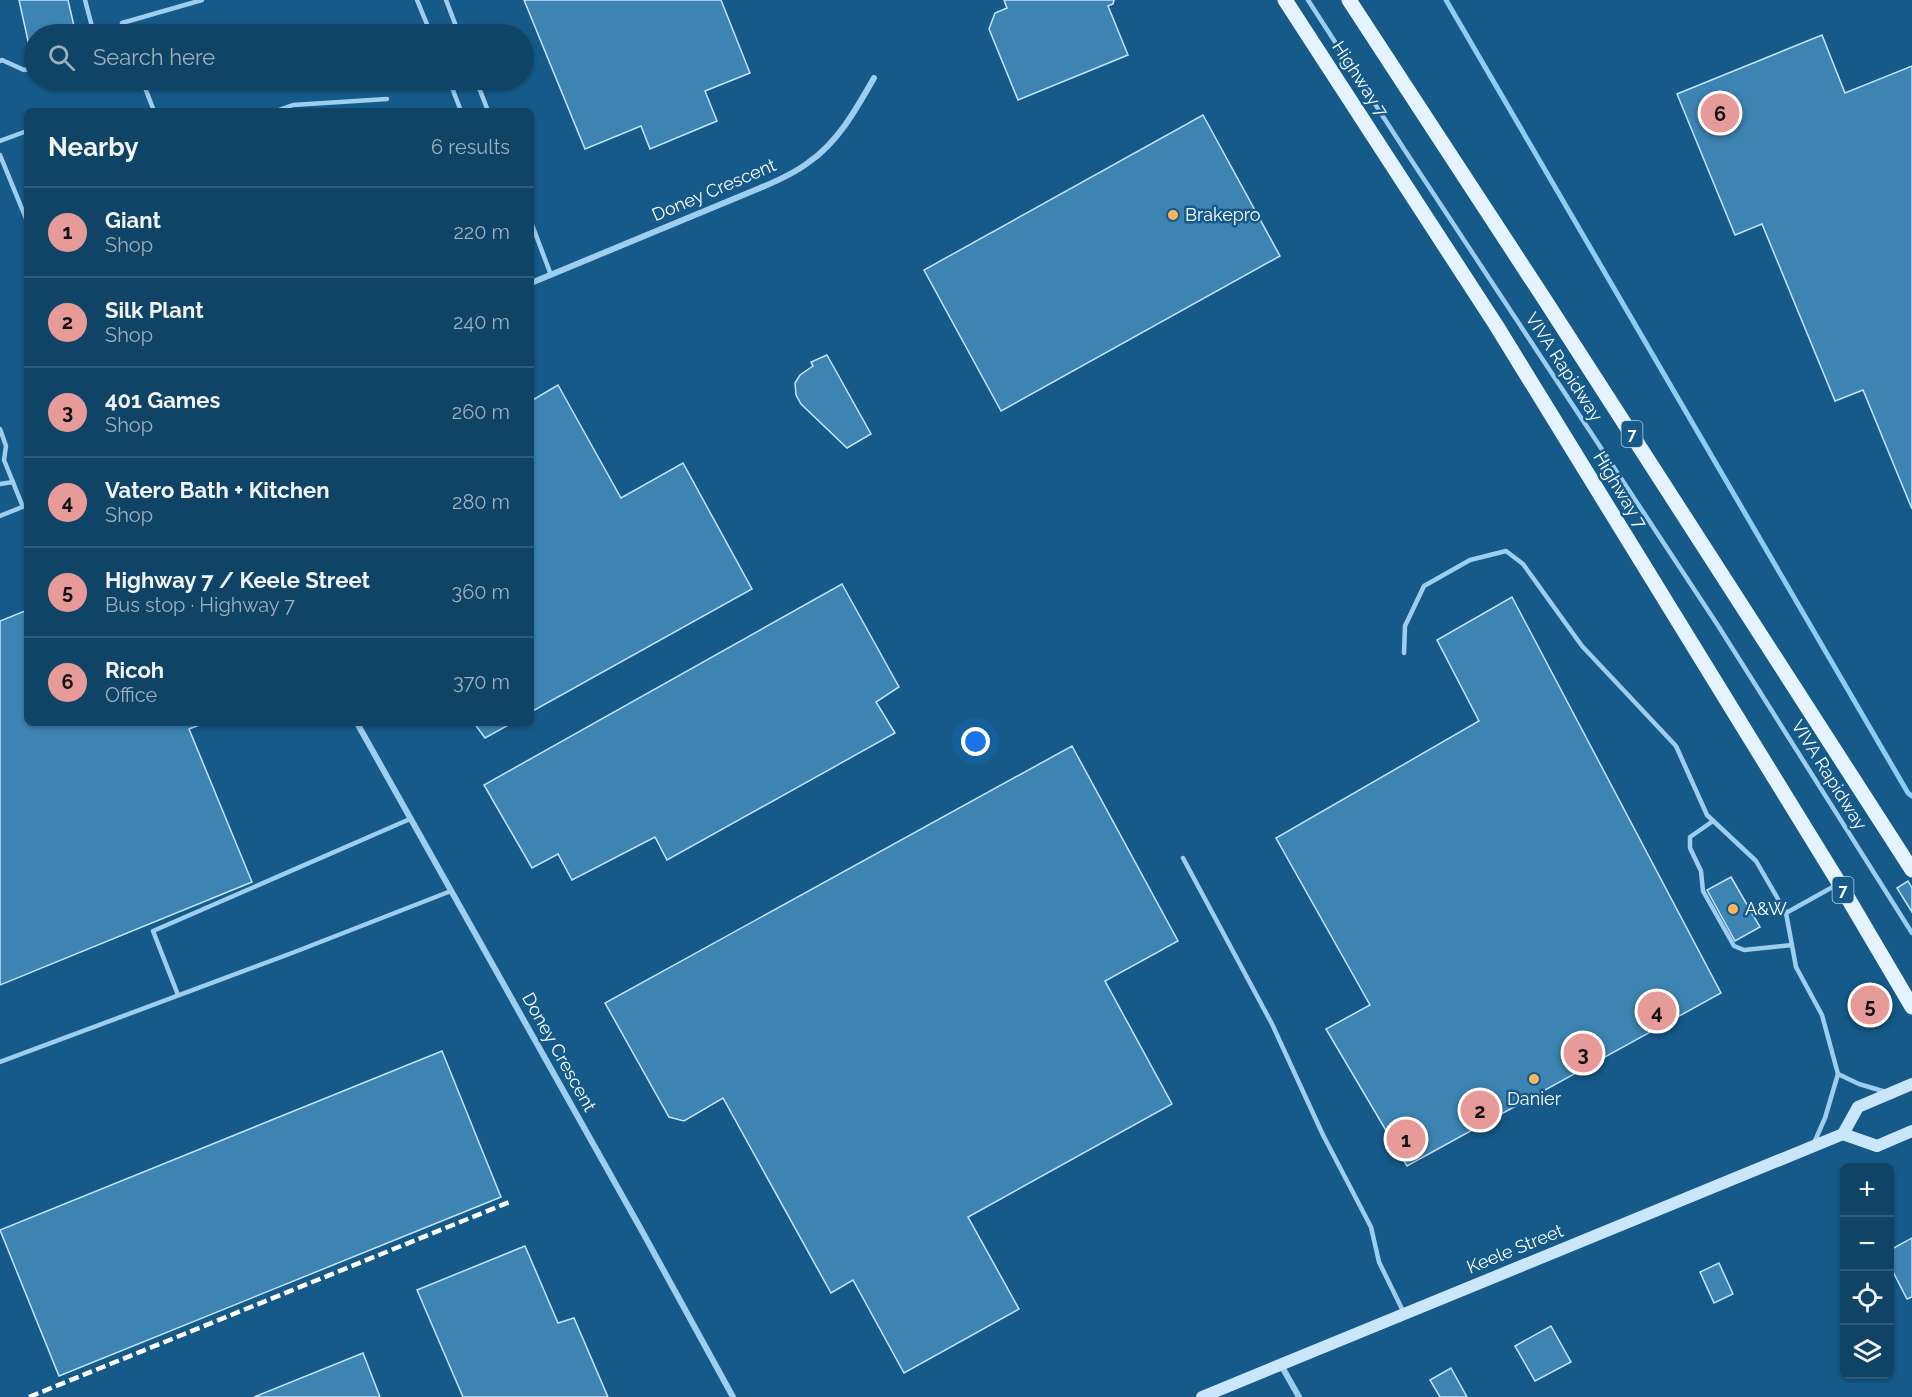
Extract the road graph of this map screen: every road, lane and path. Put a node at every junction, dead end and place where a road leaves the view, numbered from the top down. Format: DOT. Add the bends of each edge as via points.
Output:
graph roads {
  1 [pos="85,0"];
  2 [pos="202,0"];
  3 [pos="417,0"];
  4 [pos="446,0"];
  5 [pos="1285,0"];
  6 [pos="1308,0"];
  7 [pos="1349,0"];
  8 [pos="91,24"];
  9 [pos="122,24"];
  10 [pos="427,24"];
  11 [pos="455,24"];
  12 [pos="0,61"];
  13 [pos="24,70"];
  14 [pos="874,78"];
  15 [pos="146,90"];
  16 [pos="453,90"];
  17 [pos="480,90"];
  18 [pos="387,99"];
  19 [pos="153,108"];
  20 [pos="284,108"];
  21 [pos="460,108"];
  22 [pos="487,108"];
  23 [pos="24,132"];
  24 [pos="0,141"];
  25 [pos="0,155"];
  26 [pos="24,214"];
  27 [pos="534,230"];
  28 [pos="551,275"];
  29 [pos="534,282"];
  30 [pos="0,429"];
  31 [pos="2,459"];
  32 [pos="13,482"];
  33 [pos="0,484"];
  34 [pos="24,504"];
  35 [pos="24,506"];
  36 [pos="0,516"];
  37 [pos="1404,653"];
  38 [pos="359,726"];
  39 [pos="410,819"];
  40 [pos="1713,821"];
  41 [pos="1183,858"];
  42 [pos="1912,870"];
  43 [pos="1839,884"];
  44 [pos="451,891"];
  45 [pos="1786,913"];
  46 [pos="1912,933"];
  47 [pos="1792,945"];
  48 [pos="178,995"];
  49 [pos="1912,1007"];
  50 [pos="0,1062"];
  51 [pos="1838,1074"];
  52 [pos="1912,1084"];
  53 [pos="1890,1094"];
  54 [pos="1912,1131"];
  55 [pos="1843,1134"];
  56 [pos="1814,1146"];
  57 [pos="1404,1314"];
  58 [pos="1281,1365"];
  59 [pos="733,1397"];
  60 [pos="1202,1397"];
  61 [pos="1299,1397"];
  1 -- 8 [label="lane"];
  2 -- 9 [label="lane"];
  3 -- 10 [label="lane"];
  4 -- 11 [label="lane"];
  5 -- 43 [label="main road, Highway 7 / 7" via="1496,325"];
  6 -- 46 [label="lane, VIVA Rapidway" via="1718,624"];
  7 -- 42 [label="main road, Highway 7 / 7"];
  12 -- 13 [label="lane"];
  14 -- 28 [label="street, Doney Crescent" via="846,123 810,162 770,184"];
  15 -- 19 [label="lane"];
  16 -- 21 [label="lane"];
  17 -- 22 [label="lane"];
  18 -- 20 [label="lane"];
  23 -- 24 [label="lane"];
  25 -- 26 [label="lane"];
  27 -- 28 [label="lane"];
  28 -- 29 [label="street, Doney Crescent"];
  30 -- 31 [label="lane" via="6,446"];
  31 -- 32 [label="lane"];
  32 -- 33 [label="lane"];
  32 -- 34 [label="lane"];
  35 -- 36 [label="lane"];
  37 -- 40 [label="lane" via="1405,626 1424,586 1470,560 1506,551 1523,564 1582,646 1676,746"];
  38 -- 39 [label="street, Doney Crescent"];
  39 -- 44 [label="street, Doney Crescent"];
  39 -- 48 [label="lane" via="153,931"];
  40 -- 45 [label="lane" via="1756,861"];
  40 -- 47 [label="lane" via="1690,837 1690,848 1701,871 1703,891 1734,946 1744,950"];
  41 -- 57 [label="lane" via="1272,1024 1371,1227 1379,1262"];
  43 -- 45 [label="lane"];
  43 -- 49 [label="main road, Highway 7 / 7"];
  44 -- 48 [label="lane"];
  44 -- 59 [label="street, Doney Crescent"];
  45 -- 47 [label="lane"];
  47 -- 51 [label="lane" via="1796,967 1822,1015"];
  48 -- 50 [label="lane"];
  51 -- 53 [label="lane"];
  51 -- 56 [label="lane"];
  52 -- 53 [label="main road"];
  53 -- 55 [label="main road" via="1858,1107"];
  54 -- 55 [label="main road" via="1877,1146"];
  55 -- 56 [label="main road, Keele Street"];
  56 -- 57 [label="main road, Keele Street"];
  57 -- 58 [label="main road, Keele Street"];
  58 -- 60 [label="main road, Keele Street"];
  58 -- 61 [label="street"];
}
